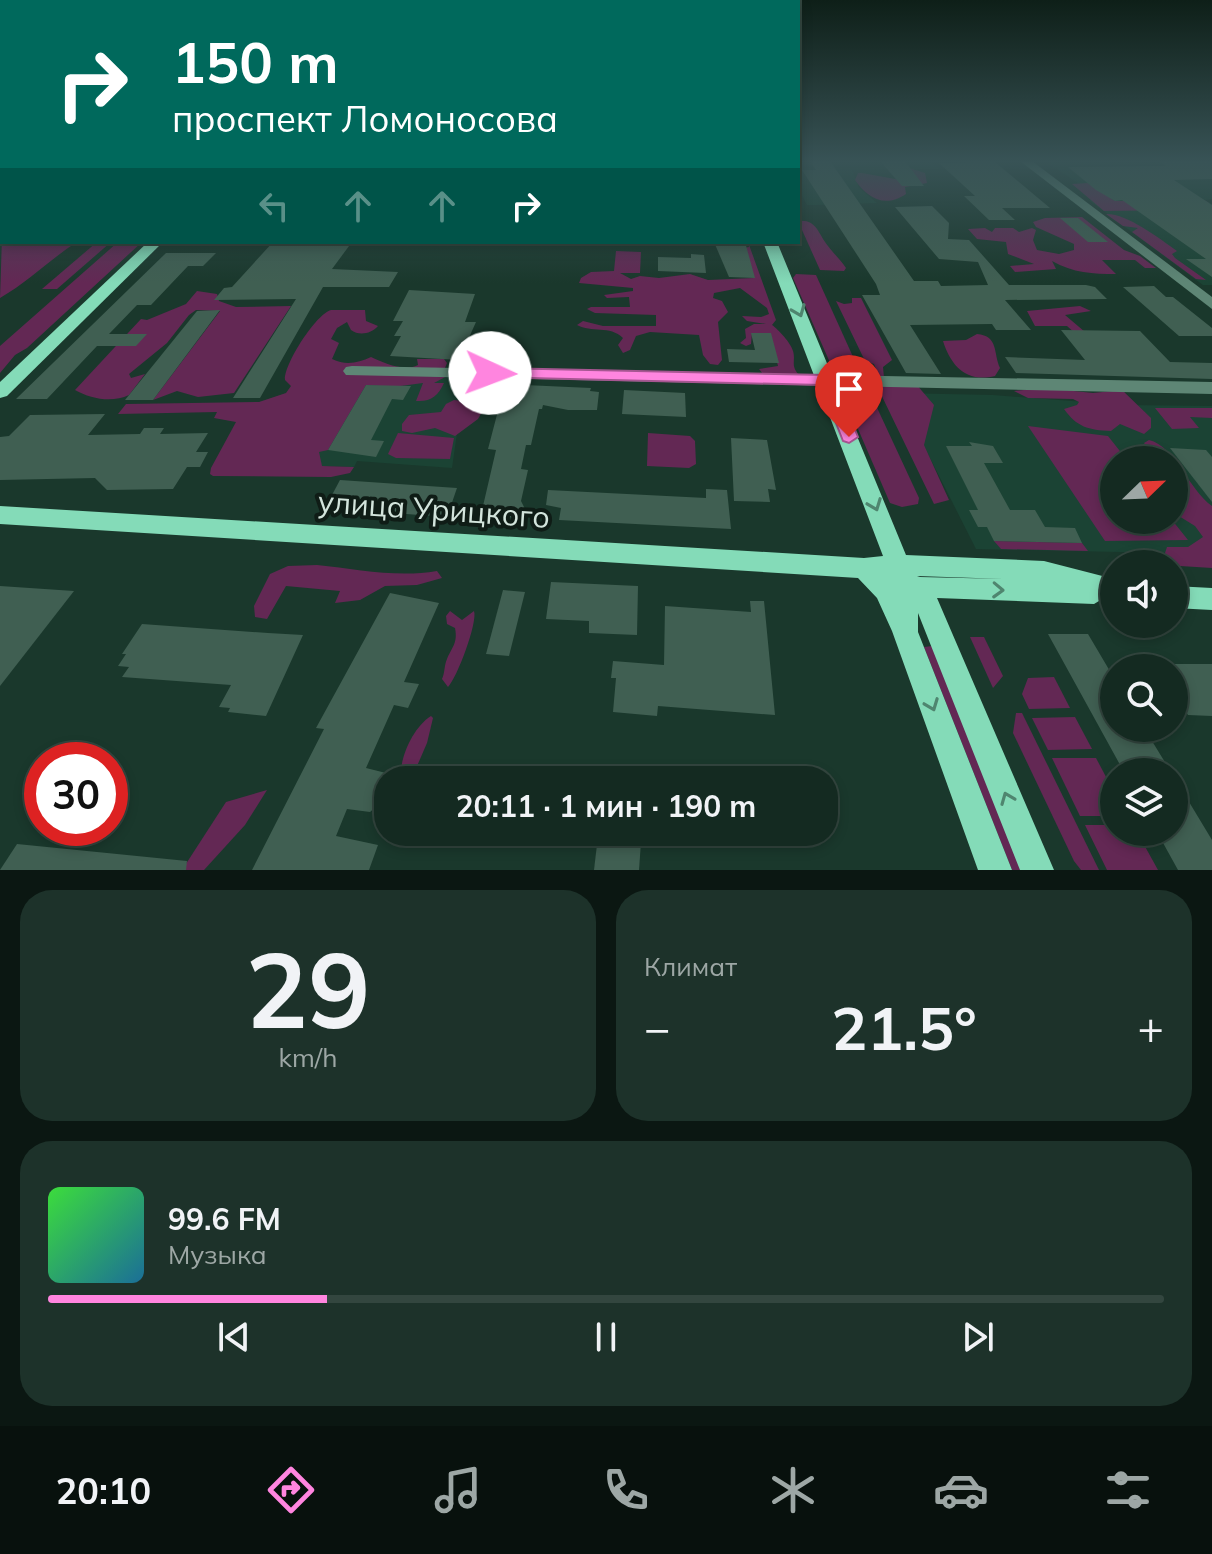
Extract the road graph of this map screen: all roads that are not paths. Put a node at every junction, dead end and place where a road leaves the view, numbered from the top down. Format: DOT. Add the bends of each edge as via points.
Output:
graph roads {
  1 [pos="1078,202"];
  2 [pos="154,244"];
  3 [pos="771,244"];
  4 [pos="1212,304"];
  5 [pos="352,371"];
  6 [pos="827,380"];
  7 [pos="1212,388"];
  8 [pos="0,392"];
  9 [pos="0,515"];
  10 [pos="864,568"];
  11 [pos="908,578"];
  12 [pos="1100,590"];
  13 [pos="1188,598"];
  14 [pos="1212,599"];
  15 [pos="905,632"];
  16 [pos="995,870"];
  17 [pos="1037,870"];
  1 -- 4 [label="street"];
  2 -- 8 [label="main road"];
  3 -- 6 [label="main road, one-way"];
  5 -- 6 [label="street"];
  6 -- 7 [label="street"];
  6 -- 11 [label="main road, one-way"];
  9 -- 10 [label="main road, улица Урицкого"];
  10 -- 11 [label="main road, улица Урицкого"];
  10 -- 15 [label="main road" via="886,591"];
  11 -- 12 [label="main road, улица Урицкого"];
  11 -- 15 [label="main road"];
  17 -- 11 [label="main road, one-way"];
  13 -- 14 [label="main road"];
  15 -- 16 [label="main road, one-way"];
}
